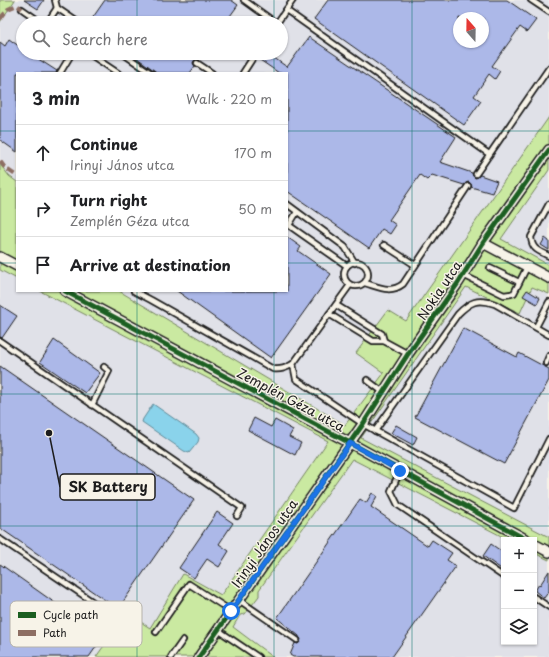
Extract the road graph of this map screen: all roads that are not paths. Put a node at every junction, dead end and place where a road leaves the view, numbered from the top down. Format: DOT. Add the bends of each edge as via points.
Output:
graph roads {
  1 [pos="55,0"];
  2 [pos="244,0"];
  3 [pos="294,0"];
  4 [pos="532,0"];
  5 [pos="58,8"];
  6 [pos="22,9"];
  7 [pos="286,10"];
  8 [pos="549,12"];
  9 [pos="32,16"];
  10 [pos="52,16"];
  11 [pos="69,16"];
  12 [pos="266,16"];
  13 [pos="281,16"];
  14 [pos="68,60"];
  15 [pos="98,60"];
  16 [pos="132,60"];
  17 [pos="251,60"];
  18 [pos="197,63"];
  19 [pos="549,68"];
  20 [pos="61,72"];
  21 [pos="116,72"];
  22 [pos="150,72"];
  23 [pos="210,72"];
  24 [pos="244,72"];
  25 [pos="549,150"];
  26 [pos="489,154"];
  27 [pos="476,174"];
  28 [pos="468,186"];
  29 [pos="549,204"];
  30 [pos="288,205"];
  31 [pos="297,212"];
  32 [pos="288,224"];
  33 [pos="483,243"];
  34 [pos="384,245"];
  35 [pos="549,256"];
  36 [pos="0,257"];
  37 [pos="355,263"];
  38 [pos="16,265"];
  39 [pos="415,265"];
  40 [pos="347,266"];
  41 [pos="528,267"];
  42 [pos="490,268"];
  43 [pos="463,275"];
  44 [pos="549,278"];
  45 [pos="519,282"];
  46 [pos="365,283"];
  47 [pos="350,285"];
  48 [pos="67,292"];
  49 [pos="136,292"];
  50 [pos="549,302"];
  51 [pos="336,305"];
  52 [pos="328,314"];
  53 [pos="536,327"];
  54 [pos="549,335"];
  55 [pos="0,341"];
  56 [pos="384,341"];
  57 [pos="408,354"];
  58 [pos="549,356"];
  59 [pos="546,363"];
  60 [pos="293,364"];
  61 [pos="104,367"];
  62 [pos="367,380"];
  63 [pos="384,392"];
  64 [pos="92,405"];
  65 [pos="363,424"];
  66 [pos="375,431"];
  67 [pos="549,439"];
  68 [pos="350,443"];
  69 [pos="400,471"];
  70 [pos="237,516"];
  71 [pos="521,537"];
  72 [pos="0,539"];
  73 [pos="537,546"];
  74 [pos="549,552"];
  75 [pos="501,575"];
  76 [pos="537,598"];
  77 [pos="239,600"];
  78 [pos="92,601"];
  79 [pos="548,604"];
  80 [pos="231,611"];
  81 [pos="218,630"];
  82 [pos="156,632"];
  83 [pos="183,640"];
  84 [pos="297,640"];
  85 [pos="171,657"];
  86 [pos="199,657"];
  87 [pos="258,657"];
  1 -- 5 [label="lane"];
  2 -- 12 [label="lane"];
  3 -- 7 [label="lane"];
  4 -- 8 [label="lane"];
  5 -- 10 [label="lane"];
  5 -- 11 [label="lane"];
  6 -- 9 [label="lane"];
  7 -- 13 [label="lane"];
  7 -- 26 [label="lane"];
  14 -- 20 [label="lane"];
  15 -- 21 [label="lane"];
  16 -- 22 [label="lane"];
  17 -- 24 [label="lane"];
  18 -- 23 [label="lane"];
  19 -- 26 [label="lane"];
  25 -- 33 [label="street, Nokia utca"];
  26 -- 27 [label="lane"];
  28 -- 39 [label="lane"];
  29 -- 35 [label="lane" via="531,237 536,249"];
  30 -- 31 [label="lane"];
  31 -- 32 [label="lane"];
  31 -- 37 [label="lane" via="345,247"];
  32 -- 40 [label="lane"];
  33 -- 41 [label="street"];
  33 -- 43 [label="street, Nokia utca"];
  34 -- 39 [label="lane"];
  36 -- 38 [label="street"];
  37 -- 40 [label="lane"];
  37 -- 46 [label="lane" via="362,264 367,269 368,277"];
  39 -- 46 [label="lane" via="403,284 393,289 388,290"];
  40 -- 47 [label="lane" via="344,274"];
  41 -- 44 [label="street"];
  41 -- 45 [label="lane"];
  42 -- 45 [label="lane"];
  43 -- 45 [label="lane" via="504,295 514,293"];
  43 -- 57 [label="street, Nokia utca"];
  46 -- 47 [label="lane" via="358,286"];
  47 -- 51 [label="lane"];
  48 -- 68 [label="street, Zemplén Géza utca"];
  49 -- 60 [label="lane" via="273,369 281,370"];
  50 -- 53 [label="lane"];
  51 -- 52 [label="lane"];
  51 -- 56 [label="lane" via="382,334"];
  52 -- 56 [label="lane" via="373,341"];
  52 -- 60 [label="lane"];
  53 -- 54 [label="lane"];
  53 -- 66 [label="lane" via="486,301 467,305"];
  55 -- 64 [label="lane"];
  56 -- 57 [label="lane"];
  57 -- 63 [label="street, Nokia utca"];
  58 -- 59 [label="lane"];
  60 -- 65 [label="lane" via="296,379"];
  61 -- 64 [label="lane" via="109,371"];
  62 -- 63 [label="lane"];
  63 -- 65 [label="street, Nokia utca"];
  64 -- 70 [label="lane" via="242,508"];
  65 -- 66 [label="lane"];
  65 -- 68 [label="street, Nokia utca"];
  66 -- 67 [label="lane" via="514,508"];
  68 -- 69 [label="street, Zemplén Géza utca"];
  68 -- 77 [label="street, Irinyi János utca"];
  69 -- 71 [label="street, Zemplén Géza utca"];
  69 -- 75 [label="lane" via="391,491 398,505"];
  72 -- 78 [label="lane"];
  73 -- 74 [label="street"];
  76 -- 79 [label="lane"];
  77 -- 80 [label="street, Irinyi János utca"];
  77 -- 84 [label="lane"];
  80 -- 81 [label="street, Irinyi János utca"];
  80 -- 82 [label="lane" via="189,584"];
  81 -- 86 [label="street, Irinyi János utca"];
  81 -- 87 [label="lane"];
  83 -- 85 [label="lane"];
}
